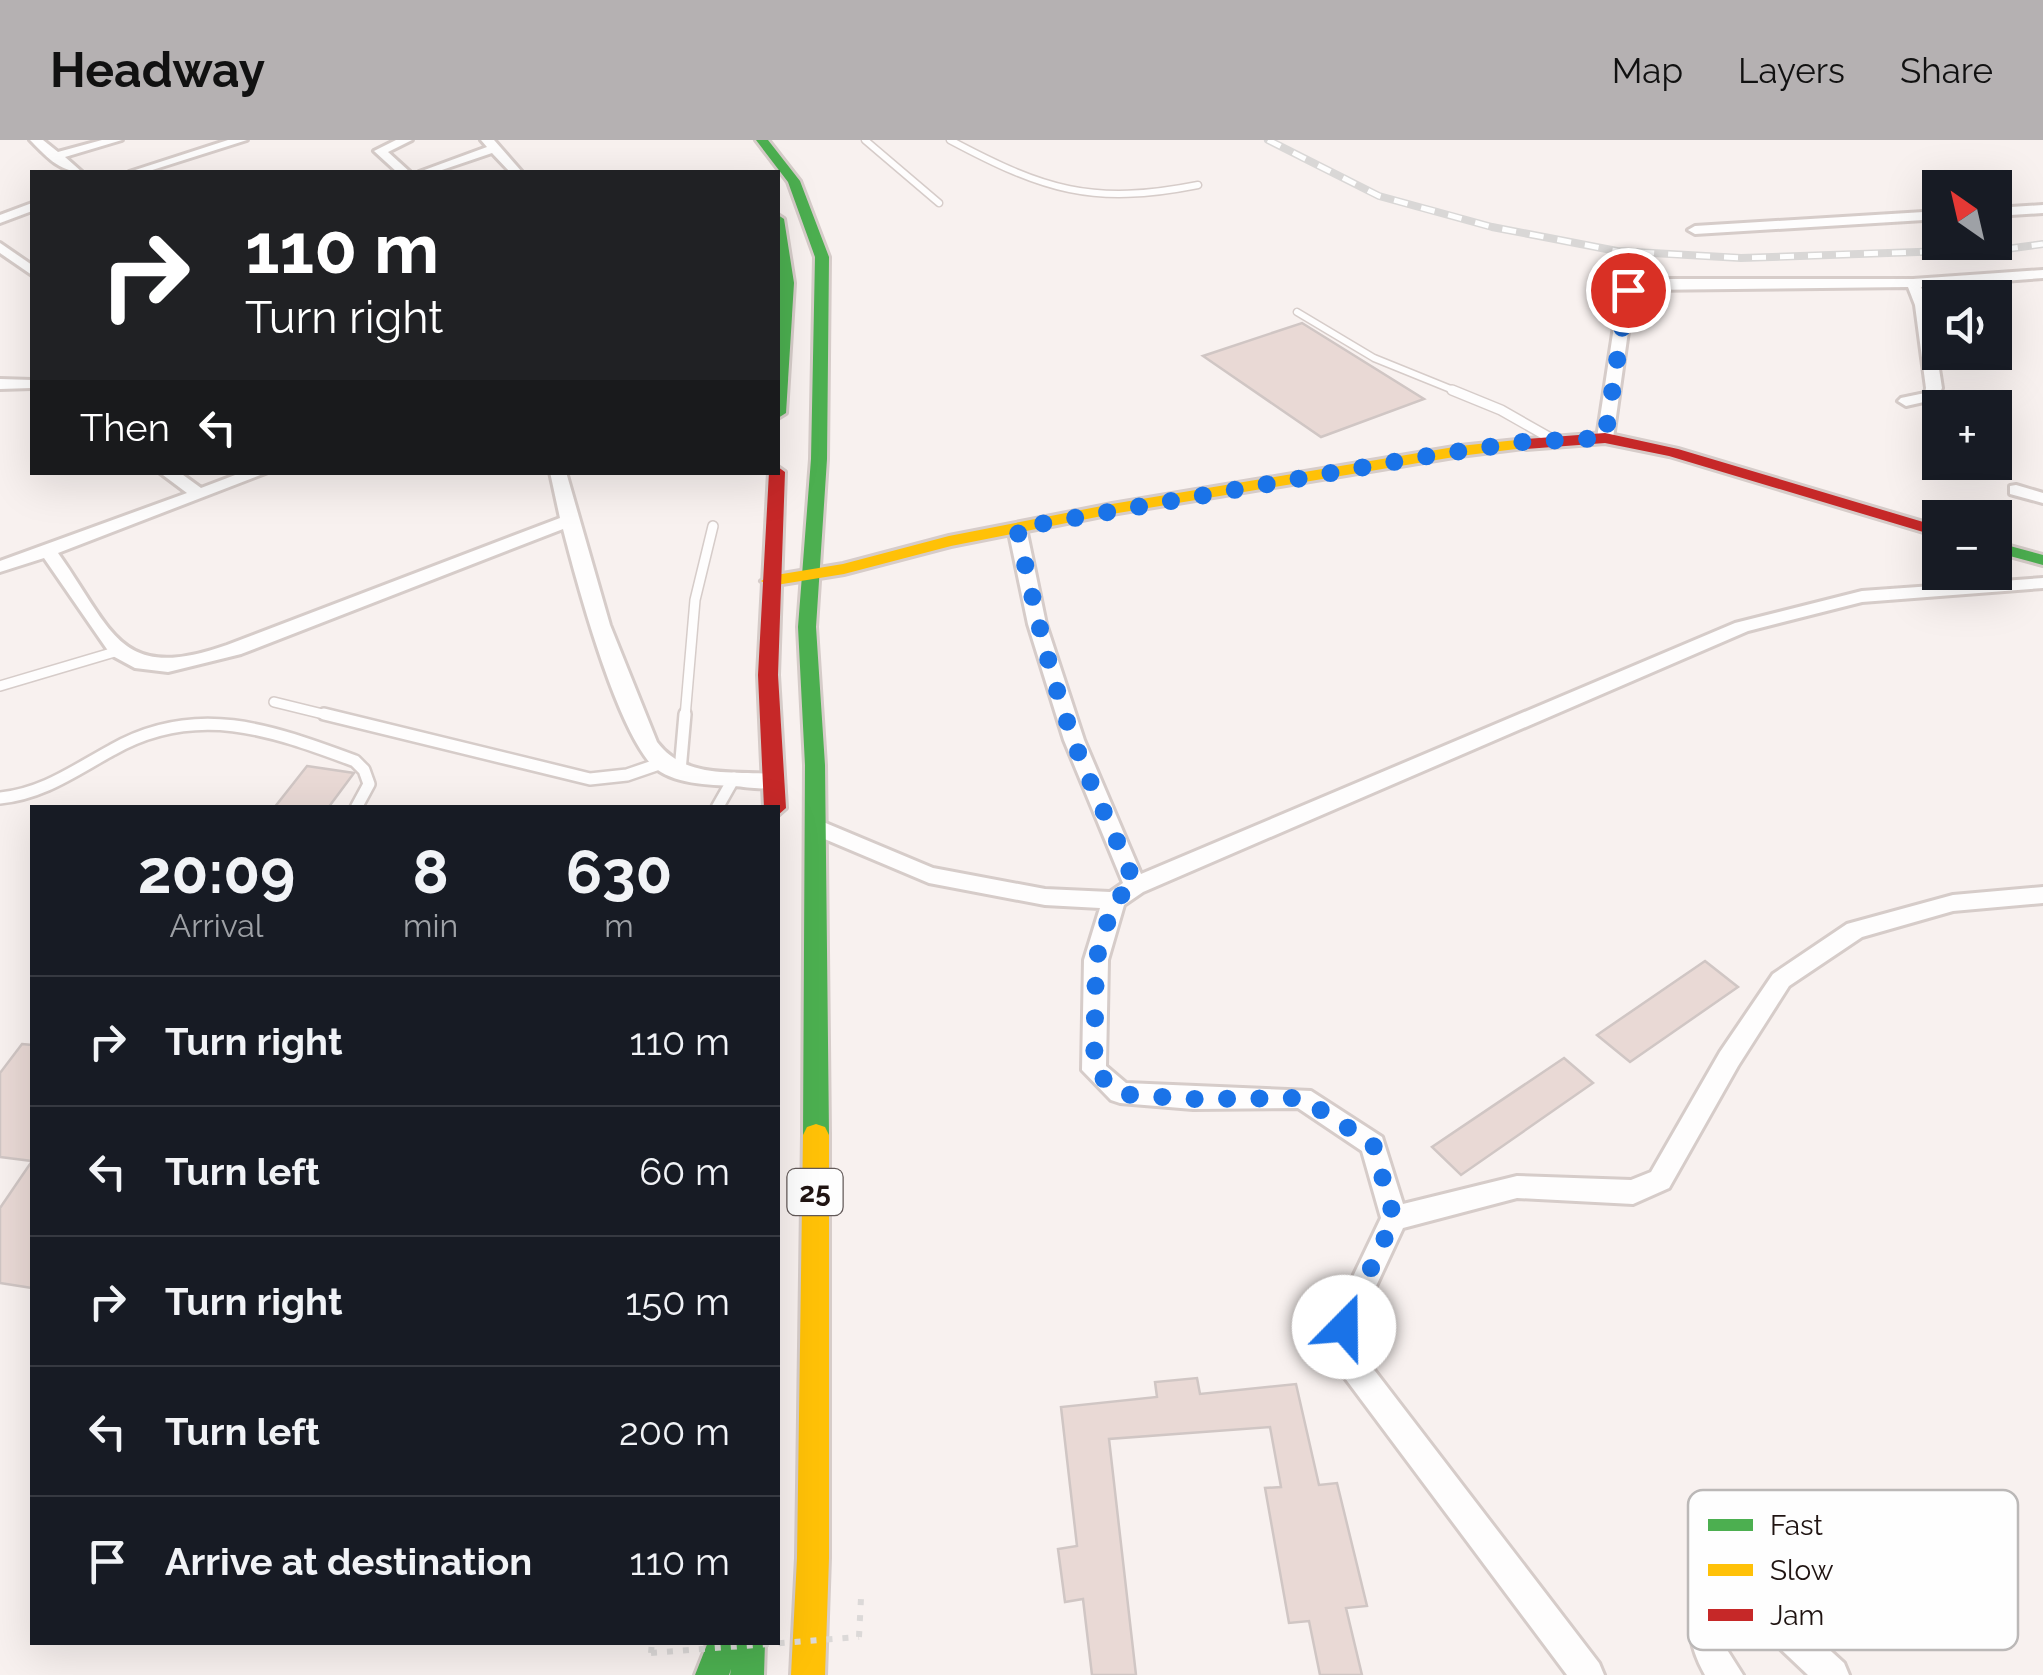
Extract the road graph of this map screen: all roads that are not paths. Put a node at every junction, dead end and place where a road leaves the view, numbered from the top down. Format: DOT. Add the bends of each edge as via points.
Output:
graph roads {
  1 [pos="36,140"];
  2 [pos="116,140"];
  3 [pos="241,140"];
  4 [pos="406,140"];
  5 [pos="762,140"];
  6 [pos="865,140"];
  7 [pos="950,140"];
  8 [pos="491,144"];
  9 [pos="53,157"];
  10 [pos="73,170"];
  11 [pos="143,170"];
  12 [pos="402,170"];
  13 [pos="430,170"];
  14 [pos="514,170"];
  15 [pos="1198,185"];
  16 [pos="940,204"];
  17 [pos="30,208"];
  18 [pos="2043,209"];
  19 [pos="2012,211"];
  20 [pos="1922,216"];
  21 [pos="0,219"];
  22 [pos="1695,230"];
  23 [pos="780,233"];
  24 [pos="0,246"];
  25 [pos="30,269"];
  26 [pos="2043,274"];
  27 [pos="1914,283"];
  28 [pos="1297,312"];
  29 [pos="0,384"];
  30 [pos="30,384"];
  31 [pos="780,384"];
  32 [pos="1906,401"];
  33 [pos="1605,438"];
  34 [pos="1552,439"];
  35 [pos="171,475"];
  36 [pos="252,475"];
  37 [pos="559,475"];
  38 [pos="776,475"];
  39 [pos="2016,490"];
  40 [pos="200,495"];
  41 [pos="2043,498"];
  42 [pos="569,520"];
  43 [pos="713,526"];
  44 [pos="1922,527"];
  45 [pos="1017,528"];
  46 [pos="48,551"];
  47 [pos="2012,552"];
  48 [pos="773,555"];
  49 [pos="2043,560"];
  50 [pos="812,562"];
  51 [pos="0,566"];
  52 [pos="770,581"];
  53 [pos="2043,584"];
  54 [pos="118,651"];
  55 [pos="0,686"];
  56 [pos="274,702"];
  57 [pos="671,767"];
  58 [pos="734,778"];
  59 [pos="774,781"];
  60 [pos="0,798"];
  61 [pos="358,805"];
  62 [pos="719,805"];
  63 [pos="775,805"];
  64 [pos="816,827"];
  65 [pos="1135,886"];
  66 [pos="2043,895"];
  67 [pos="1114,900"];
  68 [pos="1394,1218"];
  69 [pos="724,1645"];
  70 [pos="749,1645"];
  71 [pos="1708,1650"];
  72 [pos="1805,1650"];
  73 [pos="712,1675"];
  74 [pos="748,1675"];
  75 [pos="808,1675"];
  76 [pos="1587,1675"];
  77 [pos="1726,1675"];
  78 [pos="1832,1675"];
  1 -- 9 [label="street"];
  2 -- 9 [label="street"];
  3 -- 11 [label="street"];
  4 -- 12 [label="street" via="380,151"];
  5 -- 50 [label="main road, 25" via="794,180 822,256"];
  6 -- 16 [label="lane"];
  7 -- 15 [label="lane" via="1017,177 1077,192 1134,198"];
  8 -- 13 [label="street"];
  8 -- 14 [label="street"];
  9 -- 10 [label="street"];
  17 -- 21 [label="street"];
  18 -- 19 [label="street"];
  20 -- 22 [label="street"];
  23 -- 31 [label="main road" via="787,283"];
  24 -- 25 [label="street"];
  26 -- 27 [label="street"];
  27 -- 32 [label="street" via="1934,388 1923,401"];
  27 -- 33 [label="street" via="1633,287 1626,294"];
  28 -- 34 [label="lane" via="1374,358 1501,410"];
  29 -- 30 [label="street"];
  33 -- 34 [label="main road"];
  33 -- 44 [label="main road" via="1699,459"];
  34 -- 45 [label="main road"];
  35 -- 40 [label="street"];
  36 -- 40 [label="street"];
  37 -- 42 [label="street"];
  38 -- 48 [label="main road"];
  39 -- 41 [label="street"];
  40 -- 46 [label="street"];
  42 -- 54 [label="street" via="194,661 148,665"];
  42 -- 57 [label="street" via="632,716 649,749"];
  43 -- 57 [label="lane" via="694,600"];
  45 -- 50 [label="main road"];
  45 -- 65 [label="street" via="1037,624 1074,740"];
  46 -- 51 [label="street"];
  46 -- 54 [label="street"];
  47 -- 49 [label="main road"];
  48 -- 50 [label="main road"];
  48 -- 52 [label="main road"];
  50 -- 52 [label="main road"];
  50 -- 64 [label="main road, 25" via="807,626"];
  52 -- 59 [label="main road"];
  53 -- 65 [label="street" via="1885,594 1746,624"];
  54 -- 55 [label="lane"];
  56 -- 57 [label="lane" via="590,779"];
  57 -- 58 [label="street"];
  58 -- 59 [label="street"];
  58 -- 62 [label="lane"];
  59 -- 63 [label="main road"];
  60 -- 61 [label="lane" via="55,784 156,731 216,722 355,761 368,784"];
  64 -- 67 [label="street" via="930,874 1045,897"];
  64 -- 75 [label="main road, 25"];
  65 -- 67 [label="street"];
  66 -- 68 [label="street" via="1953,904 1855,930 1780,980 1660,1180 1634,1192 1517,1187"];
  67 -- 68 [label="street" via="1096,960 1094,1070 1120,1094 1302,1098 1373,1144"];
  68 -- 76 [label="street" via="1344,1327 1352,1364"];
  69 -- 73 [label="main road"];
  70 -- 74 [label="main road"];
  71 -- 77 [label="street"];
  72 -- 78 [label="street"];
}
